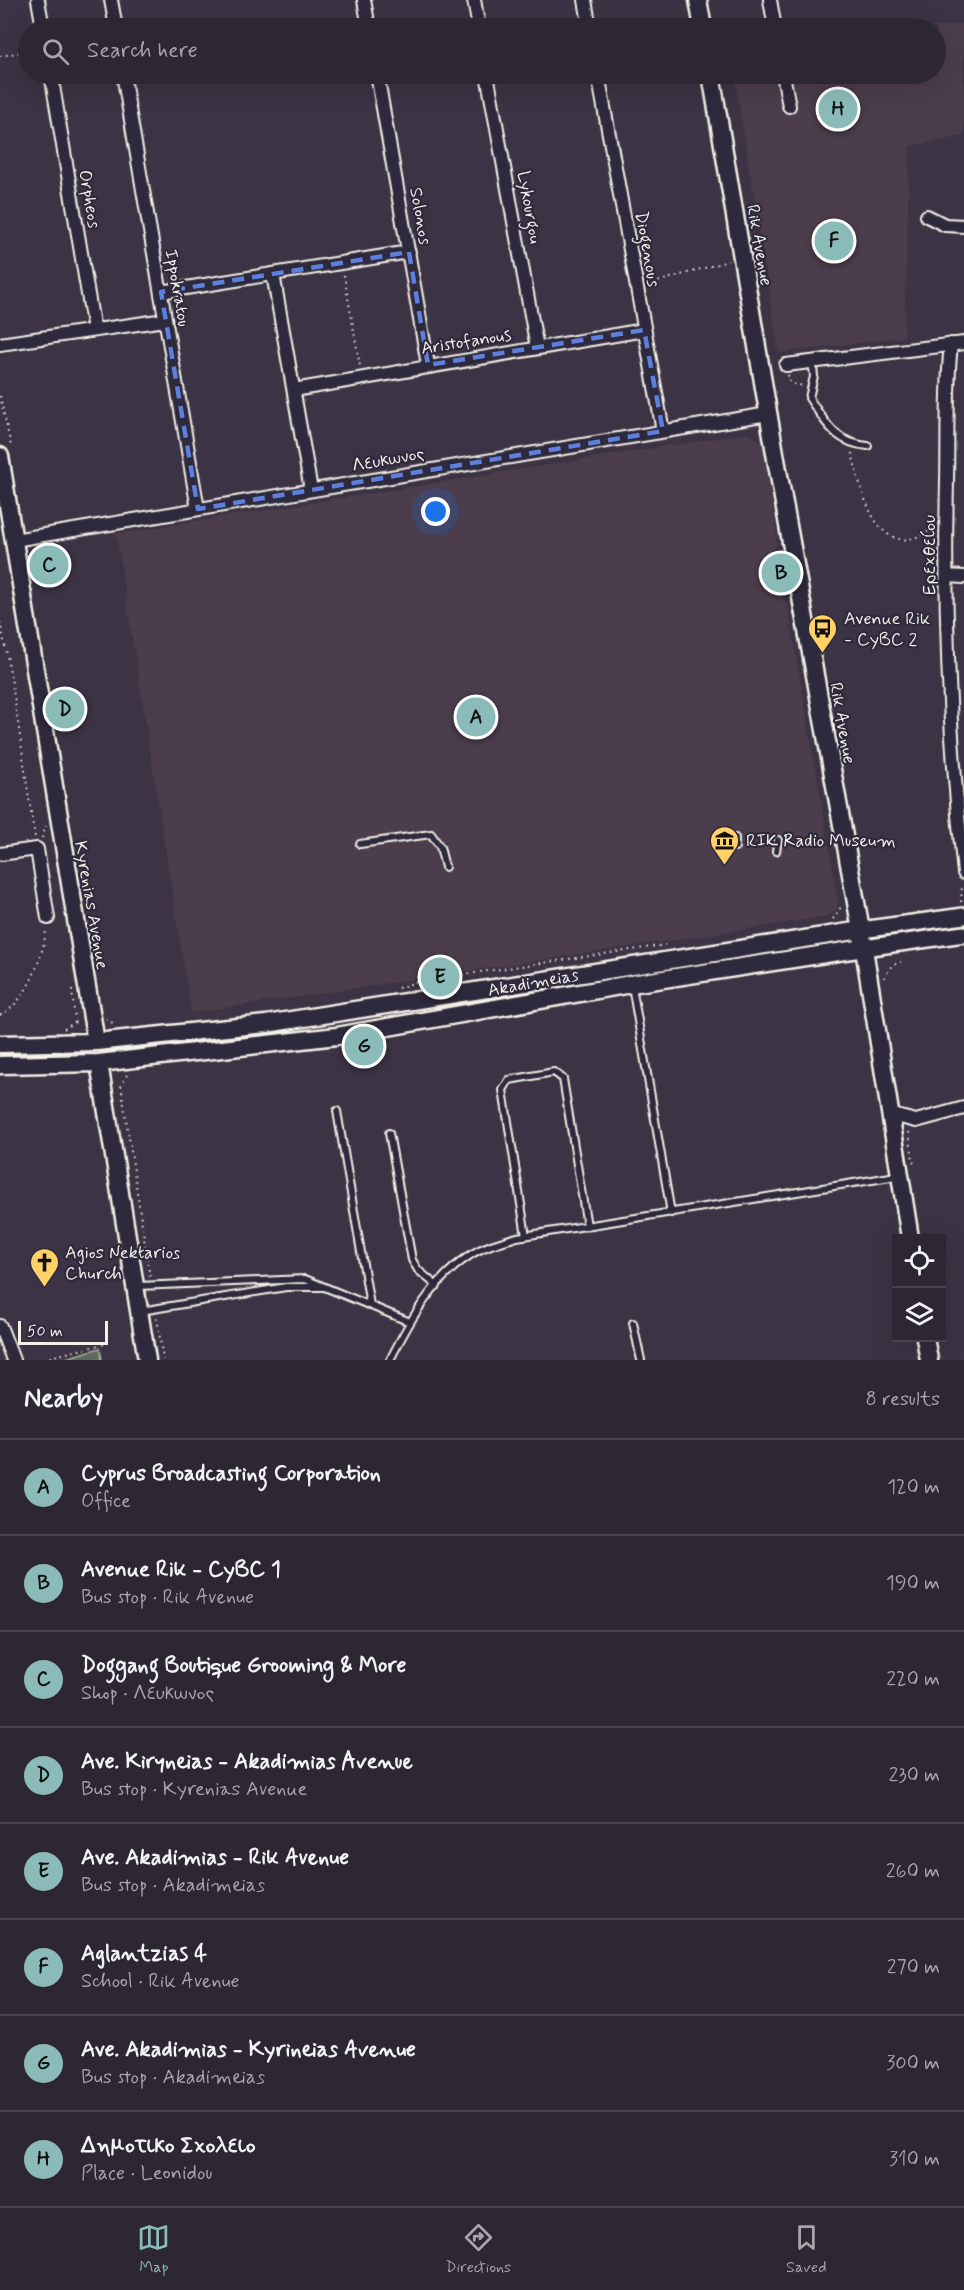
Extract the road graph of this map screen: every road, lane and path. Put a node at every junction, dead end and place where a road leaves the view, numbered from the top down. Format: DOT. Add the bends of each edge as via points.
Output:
graph roads {
  1 [pos="38,0"];
  2 [pos="111,0"];
  3 [pos="364,0"];
  4 [pos="474,0"];
  5 [pos="585,0"];
  6 [pos="698,0"];
  7 [pos="770,0"];
  8 [pos="41,18"];
  9 [pos="114,18"];
  10 [pos="367,18"];
  11 [pos="477,18"];
  12 [pos="588,18"];
  13 [pos="701,18"];
  14 [pos="773,18"];
  15 [pos="18,53"];
  16 [pos="0,56"];
  17 [pos="53,84"];
  18 [pos="125,84"];
  19 [pos="379,84"];
  20 [pos="489,84"];
  21 [pos="600,84"];
  22 [pos="713,84"];
  23 [pos="785,84"];
  24 [pos="789,106"];
  25 [pos="927,216"];
  26 [pos="964,226"];
  27 [pos="409,252"];
  28 [pos="742,256"];
  29 [pos="342,263"];
  30 [pos="273,274"];
  31 [pos="637,288"];
  32 [pos="160,292"];
  33 [pos="165,320"];
  34 [pos="94,330"];
  35 [pos="644,330"];
  36 [pos="964,343"];
  37 [pos="0,344"];
  38 [pos="951,344"];
  39 [pos="537,348"];
  40 [pos="812,361"];
  41 [pos="428,365"];
  42 [pos="786,365"];
  43 [pos="362,377"];
  44 [pos="810,383"];
  45 [pos="294,390"];
  46 [pos="768,414"];
  47 [pos="663,431"];
  48 [pos="850,444"];
  49 [pos="868,446"];
  50 [pos="0,456"];
  51 [pos="311,490"];
  52 [pos="198,509"];
  53 [pos="946,526"];
  54 [pos="14,540"];
  55 [pos="947,576"];
  56 [pos="964,577"];
  57 [pos="0,622"];
  58 [pos="47,823"];
  59 [pos="735,838"];
  60 [pos="962,838"];
  61 [pos="778,840"];
  62 [pos="360,844"];
  63 [pos="735,847"];
  64 [pos="37,849"];
  65 [pos="776,851"];
  66 [pos="0,854"];
  67 [pos="445,867"];
  68 [pos="964,873"];
  69 [pos="842,904"];
  70 [pos="963,916"];
  71 [pos="48,918"];
  72 [pos="829,921"];
  73 [pos="861,930"];
  74 [pos="964,934"];
  75 [pos="665,945"];
  76 [pos="864,948"];
  77 [pos="901,962"];
  78 [pos="631,984"];
  79 [pos="884,984"];
  80 [pos="388,991"];
  81 [pos="0,1015"];
  82 [pos="104,1018"];
  83 [pos="124,1025"];
  84 [pos="96,1042"];
  85 [pos="0,1044"];
  86 [pos="99,1063"];
  87 [pos="0,1065"];
  88 [pos="123,1080"];
  89 [pos="964,1108"];
  90 [pos="337,1111"];
  91 [pos="899,1118"];
  92 [pos="388,1133"];
  93 [pos="908,1173"];
  94 [pos="671,1213"];
  95 [pos="587,1226"];
  96 [pos="910,1234"];
  97 [pos="526,1236"];
  98 [pos="136,1286"];
  99 [pos="155,1286"];
  100 [pos="437,1286"];
  101 [pos="328,1287"];
  102 [pos="369,1305"];
  103 [pos="159,1307"];
  104 [pos="140,1312"];
  105 [pos="410,1322"];
  106 [pos="633,1323"];
  107 [pos="0,1326"];
  108 [pos="926,1342"];
  109 [pos="108,1343"];
  110 [pos="13,1360"];
  111 [pos="38,1360"];
  112 [pos="147,1360"];
  113 [pos="163,1360"];
  114 [pos="390,1360"];
  115 [pos="641,1360"];
  116 [pos="929,1360"];
  1 -- 8 [label="street"];
  2 -- 9 [label="street"];
  3 -- 10 [label="street"];
  4 -- 11 [label="street"];
  5 -- 12 [label="street"];
  6 -- 13 [label="main road"];
  7 -- 14 [label="street"];
  15 -- 16 [label="path"];
  17 -- 34 [label="street, Orpheos"];
  18 -- 32 [label="street, Ippokratou"];
  19 -- 27 [label="street, Solonos"];
  20 -- 39 [label="street, Lykourgou"];
  21 -- 31 [label="street, Diogenous"];
  22 -- 28 [label="main road, Rik Avenue"];
  23 -- 24 [label="street"];
  25 -- 26 [label="street" via="945,225"];
  27 -- 29 [label="street"];
  27 -- 41 [label="street, Solonos"];
  28 -- 31 [label="path"];
  28 -- 46 [label="main road, Rik Avenue"];
  29 -- 30 [label="street"];
  29 -- 43 [label="path"];
  30 -- 32 [label="street"];
  30 -- 45 [label="street"];
  31 -- 35 [label="street, Diogenous"];
  32 -- 33 [label="street, Ippokratou"];
  33 -- 34 [label="street"];
  33 -- 52 [label="street, Ippokratou"];
  34 -- 37 [label="street"];
  35 -- 39 [label="street, Aristofanous"];
  35 -- 47 [label="street, Diogenous"];
  36 -- 38 [label="street"];
  38 -- 40 [label="street"];
  38 -- 53 [label="street, Ερεχθείου"];
  39 -- 41 [label="street, Aristofanous"];
  40 -- 42 [label="street"];
  40 -- 44 [label="lane" via="814,376"];
  41 -- 43 [label="street, Aristofanous"];
  42 -- 44 [label="path" via="789,381 797,386"];
  43 -- 45 [label="street, Aristofanous"];
  44 -- 48 [label="lane" via="809,398 830,429"];
  45 -- 51 [label="street"];
  46 -- 47 [label="street, Λευκωνος"];
  46 -- 73 [label="main road, Rik Avenue"];
  47 -- 51 [label="street, Λευκωνος"];
  48 -- 49 [label="lane"];
  48 -- 53 [label="path" via="863,500 888,534 907,539 924,535 934,526"];
  50 -- 54 [label="main road, Kyrenias Avenue"];
  51 -- 52 [label="street, Λευκωνος"];
  52 -- 54 [label="street, Λευκωνος"];
  53 -- 55 [label="street, Ερεχθείου"];
  54 -- 84 [label="main road, Kyrenias Avenue"];
  55 -- 56 [label="street"];
  55 -- 60 [label="street, Ερεχθείου" via="947,674"];
  57 -- 64 [label="path" via="14,684"];
  58 -- 64 [label="path"];
  59 -- 63 [label="lane"];
  60 -- 68 [label="street, Ερεχθείου"];
  61 -- 65 [label="lane"];
  62 -- 67 [label="lane" via="431,834 440,847"];
  64 -- 66 [label="street"];
  64 -- 71 [label="street"];
  68 -- 70 [label="path" via="960,894"];
  69 -- 72 [label="path" via="837,916"];
  70 -- 73 [label="street, Akadimeias"];
  71 -- 81 [label="path" via="35,968 18,1000"];
  73 -- 76 [label="main road, Rik Avenue"];
  73 -- 84 [label="main road, Akadimeias" via="266,1024"];
  74 -- 76 [label="street, Akadimeias"];
  75 -- 80 [label="path" via="419,981"];
  76 -- 78 [label="main road, Akadimeias"];
  76 -- 91 [label="main road, Rik Avenue"];
  77 -- 79 [label="path" via="888,969"];
  78 -- 86 [label="main road, Akadimeias" via="337,1036"];
  78 -- 94 [label="lane"];
  82 -- 83 [label="path"];
  84 -- 85 [label="main road, Akadimeias"];
  84 -- 86 [label="street, Kyrenias Avenue"];
  86 -- 87 [label="main road, Akadimeias"];
  86 -- 98 [label="main road, Kyrenias Avenue"];
  88 -- 99 [label="path" via="150,1278"];
  89 -- 91 [label="street" via="926,1120"];
  90 -- 102 [label="lane"];
  91 -- 93 [label="main road, Rik Avenue"];
  91 -- 93 [label="path"];
  92 -- 100 [label="lane" via="412,1260"];
  93 -- 94 [label="lane"];
  93 -- 96 [label="main road, Rik Avenue"];
  94 -- 95 [label="lane"];
  95 -- 97 [label="lane"];
  95 -- 97 [label="lane" via="563,1079 554,1072 509,1080 503,1090"];
  97 -- 100 [label="lane" via="469,1255"];
  98 -- 99 [label="lane"];
  98 -- 104 [label="main road, Kyrenias Avenue"];
  99 -- 101 [label="lane" via="288,1278 314,1280"];
  100 -- 105 [label="lane"];
  101 -- 102 [label="lane"];
  101 -- 103 [label="lane" via="286,1287"];
  102 -- 105 [label="lane"];
  103 -- 104 [label="lane"];
  103 -- 113 [label="path" via="156,1311"];
  104 -- 112 [label="main road, Kyrenias Avenue"];
  105 -- 114 [label="lane"];
  106 -- 115 [label="lane"];
  107 -- 110 [label="street"];
  108 -- 116 [label="main road"];
  109 -- 111 [label="path"];
}
